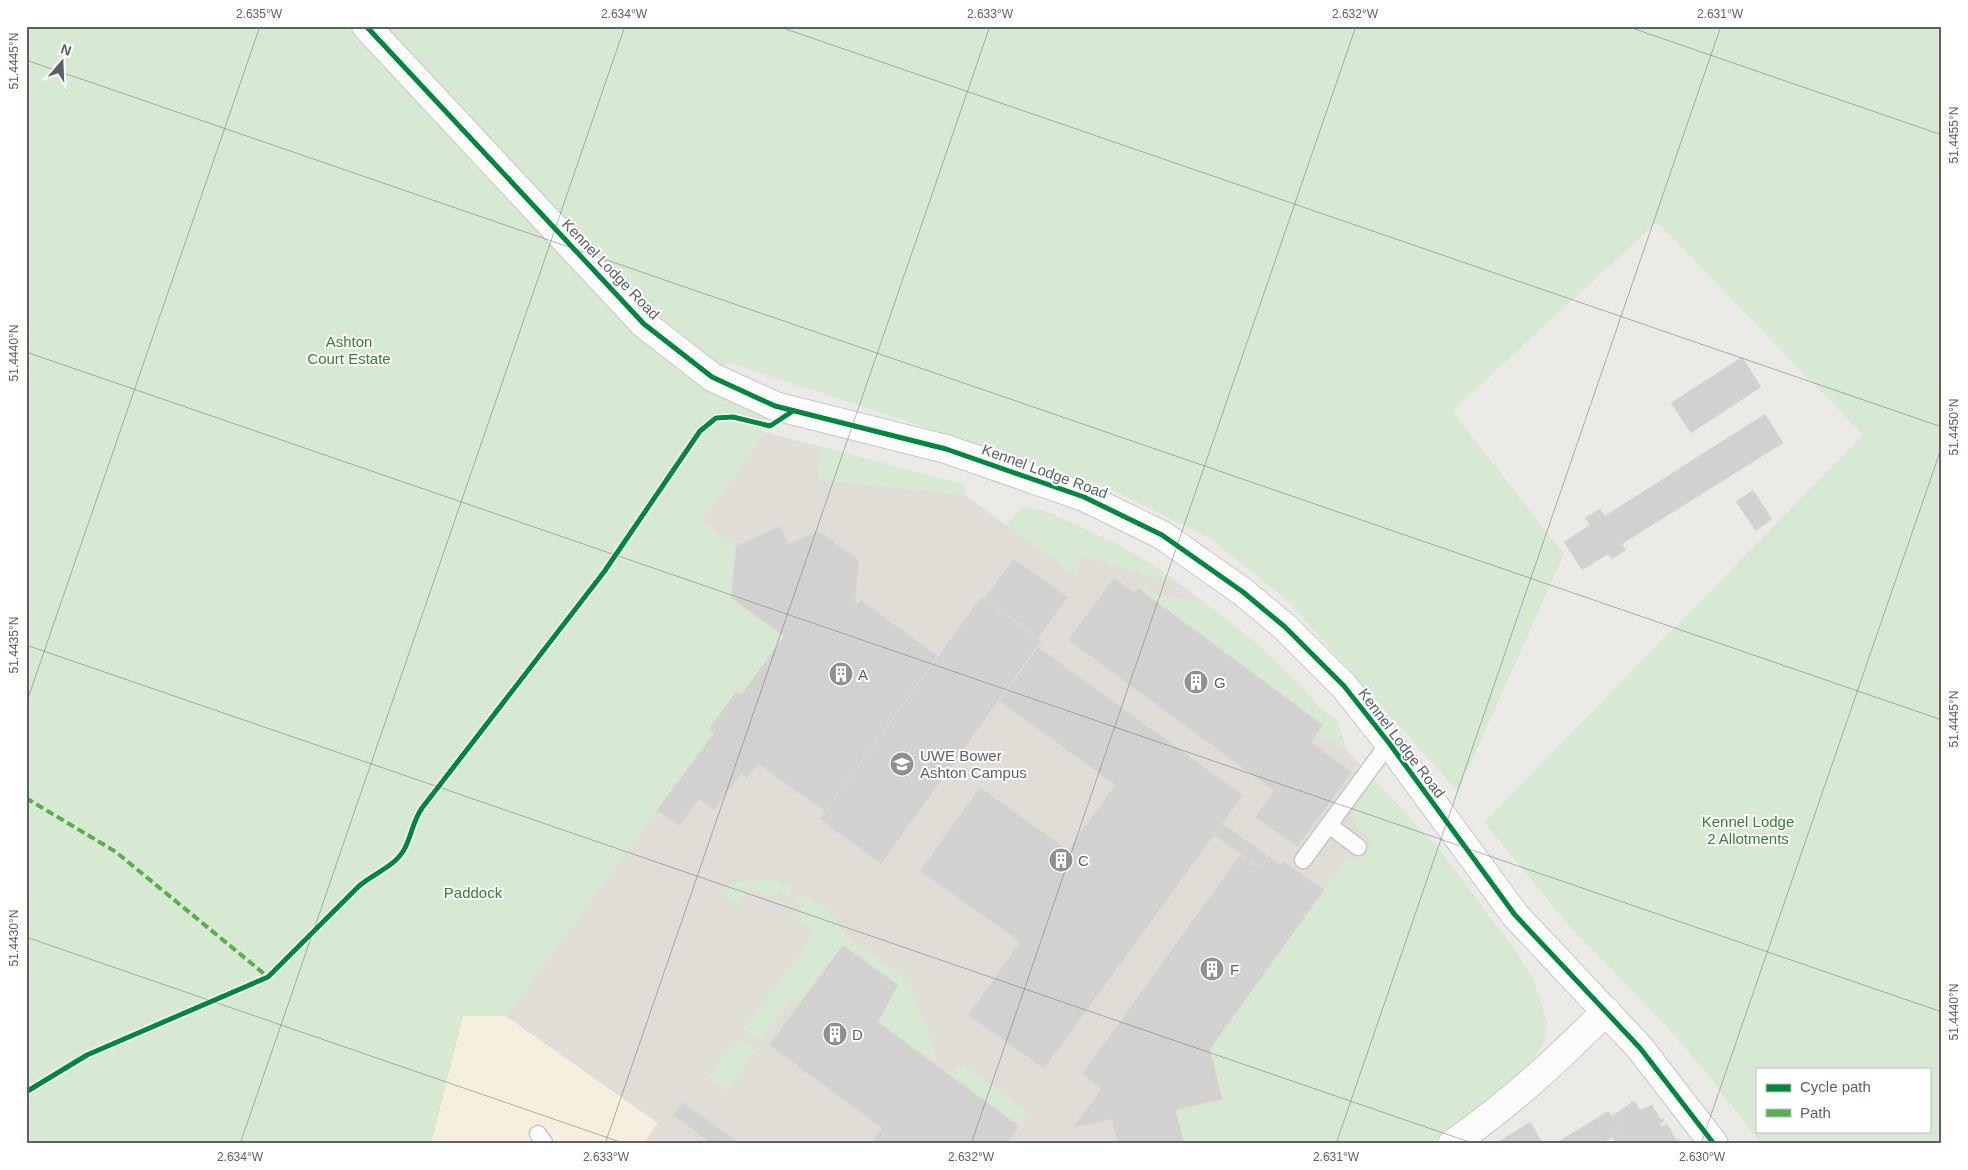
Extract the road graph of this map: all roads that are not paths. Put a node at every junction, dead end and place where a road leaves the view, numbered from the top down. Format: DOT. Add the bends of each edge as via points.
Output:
graph roads {
  1 [pos="366,26"];
  2 [pos="1388,743"];
  3 [pos="1329,825"];
  4 [pos="1358,847"];
  5 [pos="1303,860"];
  6 [pos="1606,1011"];
  7 [pos="1452,1144"];
  8 [pos="1714,1144"];
  1 -- 2 [label="street, Kennel Lodge Road" via="644,324 712,377 776,406 971,457 1128,516 1204,564 1285,627 1344,686"];
  2 -- 3 [label="lane"];
  2 -- 6 [label="street, Kennel Lodge Road" via="1514,915"];
  3 -- 4 [label="lane"];
  3 -- 5 [label="lane"];
  6 -- 7 [label="street" via="1552,1066 1498,1112"];
  6 -- 8 [label="street, Kennel Lodge Road" via="1640,1048"];
}
